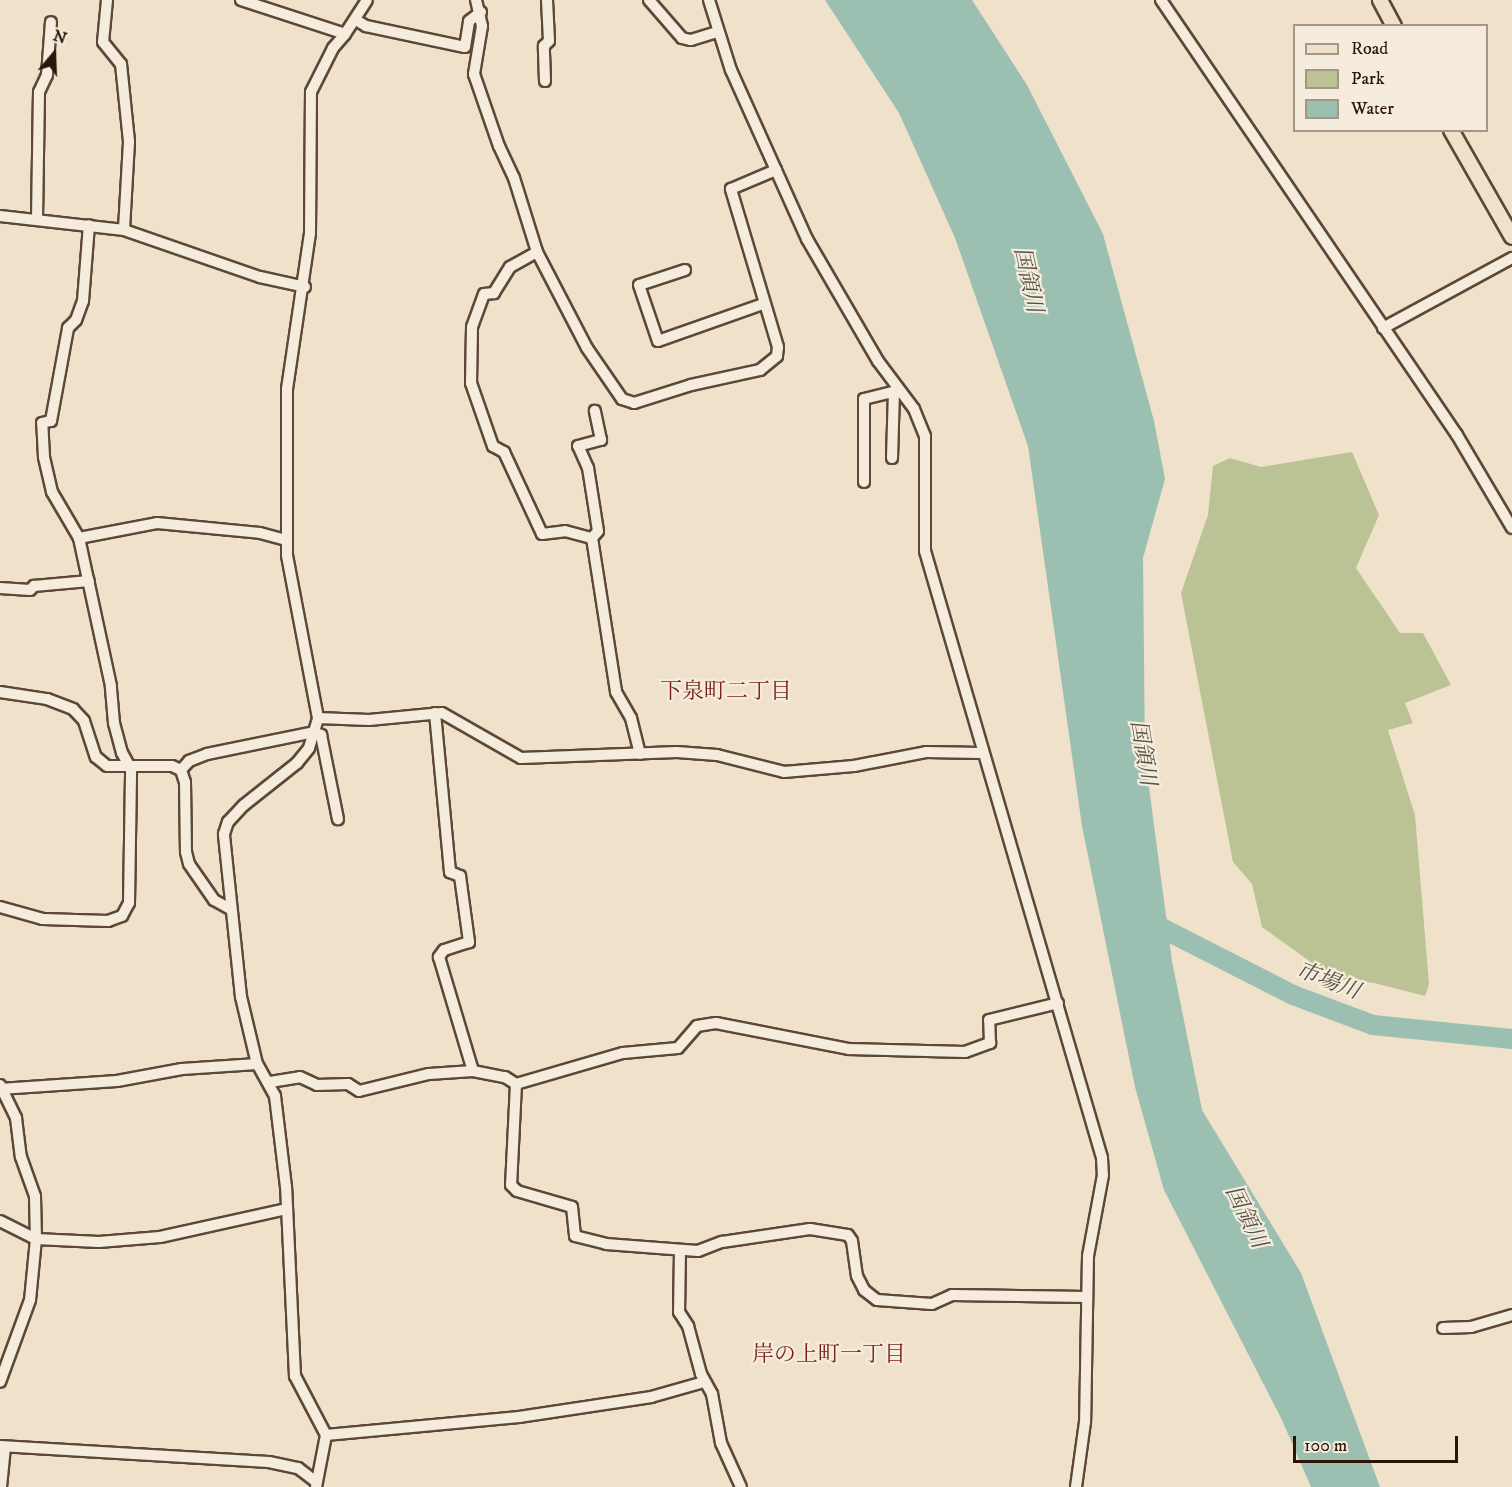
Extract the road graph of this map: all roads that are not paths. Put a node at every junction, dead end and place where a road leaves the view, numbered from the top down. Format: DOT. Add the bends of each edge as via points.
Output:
graph roads {
  1 [pos="107,0"];
  2 [pos="241,0"];
  3 [pos="368,0"];
  4 [pos="476,0"];
  5 [pos="547,0"];
  6 [pos="649,0"];
  7 [pos="709,0"];
  8 [pos="1161,0"];
  9 [pos="1380,0"];
  10 [pos="481,12"];
  11 [pos="356,20"];
  12 [pos="51,22"];
  13 [pos="1393,24"];
  14 [pos="718,32"];
  15 [pos="345,33"];
  16 [pos="545,81"];
  17 [pos="1452,132"];
  18 [pos="776,170"];
  19 [pos="0,216"];
  20 [pos="37,219"];
  21 [pos="89,225"];
  22 [pos="124,230"];
  23 [pos="1512,237"];
  24 [pos="537,252"];
  25 [pos="1512,258"];
  26 [pos="685,270"];
  27 [pos="305,287"];
  28 [pos="763,304"];
  29 [pos="1383,328"];
  30 [pos="896,390"];
  31 [pos="595,411"];
  32 [pos="892,458"];
  33 [pos="864,482"];
  34 [pos="1512,528"];
  35 [pos="79,538"];
  36 [pos="592,538"];
  37 [pos="287,540"];
  38 [pos="89,581"];
  39 [pos="0,588"];
  40 [pos="0,692"];
  41 [pos="435,713"];
  42 [pos="318,718"];
  43 [pos="314,732"];
  44 [pos="981,753"];
  45 [pos="640,754"];
  46 [pos="130,768"];
  47 [pos="181,770"];
  48 [pos="338,819"];
  49 [pos="0,907"];
  50 [pos="230,909"];
  51 [pos="1058,1003"];
  52 [pos="257,1064"];
  53 [pos="473,1071"];
  54 [pos="270,1082"];
  55 [pos="516,1084"];
  56 [pos="1,1088"];
  57 [pos="286,1209"];
  58 [pos="0,1221"];
  59 [pos="36,1239"];
  60 [pos="680,1251"];
  61 [pos="1087,1297"];
  62 [pos="1512,1315"];
  63 [pos="1443,1328"];
  64 [pos="0,1382"];
  65 [pos="704,1382"];
  66 [pos="326,1435"];
  67 [pos="2,1447"];
  68 [pos="316,1484"];
  69 [pos="1,1487"];
  70 [pos="741,1487"];
  71 [pos="1076,1487"];
  1 -- 22 [label="street" via="103,42 121,64 129,142"];
  2 -- 15 [label="street"];
  3 -- 11 [label="street"];
  4 -- 10 [label="street"];
  5 -- 16 [label="street" via="549,41 544,46"];
  6 -- 14 [label="street" via="682,38 691,40"];
  7 -- 14 [label="street"];
  8 -- 29 [label="street"];
  9 -- 13 [label="main road"];
  10 -- 11 [label="street" via="469,21 465,46 366,26"];
  10 -- 24 [label="street" via="474,74 514,178"];
  11 -- 15 [label="street"];
  12 -- 20 [label="street" via="47,75 39,92"];
  14 -- 18 [label="street"];
  15 -- 27 [label="street" via="310,92 310,234"];
  17 -- 23 [label="main road"];
  18 -- 28 [label="street" via="731,189"];
  18 -- 30 [label="street" via="807,239"];
  19 -- 20 [label="street"];
  20 -- 21 [label="street"];
  21 -- 22 [label="street"];
  21 -- 35 [label="street" via="83,302 68,328 51,421 42,423 52,492"];
  22 -- 27 [label="street" via="260,277"];
  24 -- 28 [label="street" via="587,348 622,399 634,403 760,370 771,363 778,347"];
  24 -- 36 [label="street" via="510,267 494,293 484,294 472,327 471,383 493,446 504,452 542,534 565,531"];
  25 -- 29 [label="street"];
  26 -- 28 [label="street" via="639,285 658,341"];
  27 -- 37 [label="street" via="287,389"];
  29 -- 34 [label="street" via="1457,435"];
  30 -- 32 [label="street"];
  30 -- 33 [label="street" via="864,399"];
  30 -- 44 [label="street" via="914,409 925,436 925,551"];
  31 -- 36 [label="street" via="601,440 578,446 588,468 598,531"];
  35 -- 37 [label="street" via="157,523 260,533"];
  35 -- 38 [label="street"];
  36 -- 45 [label="street" via="616,692 631,718"];
  37 -- 42 [label="street"];
  38 -- 39 [label="street" via="34,586 30,590"];
  38 -- 46 [label="street" via="111,686 114,723"];
  40 -- 46 [label="street" via="47,699 73,709 84,721 96,757 107,766"];
  41 -- 42 [label="street" via="369,720"];
  41 -- 45 [label="street" via="450,716 521,758"];
  41 -- 53 [label="street" via="450,872 460,876 469,942 444,950 439,957"];
  42 -- 43 [label="street"];
  43 -- 47 [label="street" via="207,754 189,761"];
  43 -- 48 [label="street" via="321,735"];
  43 -- 50 [label="street" via="309,748 297,763 228,822 224,834"];
  44 -- 45 [label="street" via="926,752 854,766 784,772 717,755"];
  44 -- 51 [label="street"];
  46 -- 47 [label="street" via="171,766"];
  46 -- 49 [label="street" via="129,903 122,916 108,921 43,919"];
  47 -- 50 [label="street" via="189,864 214,900"];
  50 -- 52 [label="street" via="241,997"];
  51 -- 55 [label="street" via="989,1020 990,1043 965,1052 849,1049 716,1023 698,1026 678,1048 624,1053"];
  51 -- 61 [label="street" via="1102,1158 1103,1175 1088,1256"];
  52 -- 54 [label="street"];
  52 -- 56 [label="street"];
  53 -- 54 [label="street" via="429,1074 359,1091 348,1084 317,1085 300,1077"];
  53 -- 55 [label="street" via="505,1077"];
  54 -- 57 [label="street" via="275,1096"];
  55 -- 60 [label="street" via="511,1185 517,1191 572,1207 575,1236 606,1244"];
  56 -- 59 [label="street" via="16,1118 21,1157 35,1196"];
  57 -- 59 [label="street" via="160,1237 99,1242"];
  57 -- 66 [label="street" via="295,1376"];
  58 -- 59 [label="street"];
  59 -- 64 [label="street" via="30,1300"];
  60 -- 61 [label="street" via="810,1229 848,1235 857,1276 864,1290 878,1300 932,1304 952,1295"];
  60 -- 65 [label="street" via="679,1312 688,1326"];
  61 -- 71 [label="street" via="1085,1422"];
  62 -- 63 [label="street" via="1471,1328"];
  65 -- 66 [label="street" via="651,1397 519,1417"];
  65 -- 70 [label="street" via="712,1394 721,1443"];
  66 -- 68 [label="street"];
  67 -- 68 [label="street" via="269,1462 298,1468"];
  67 -- 69 [label="street"];
}
